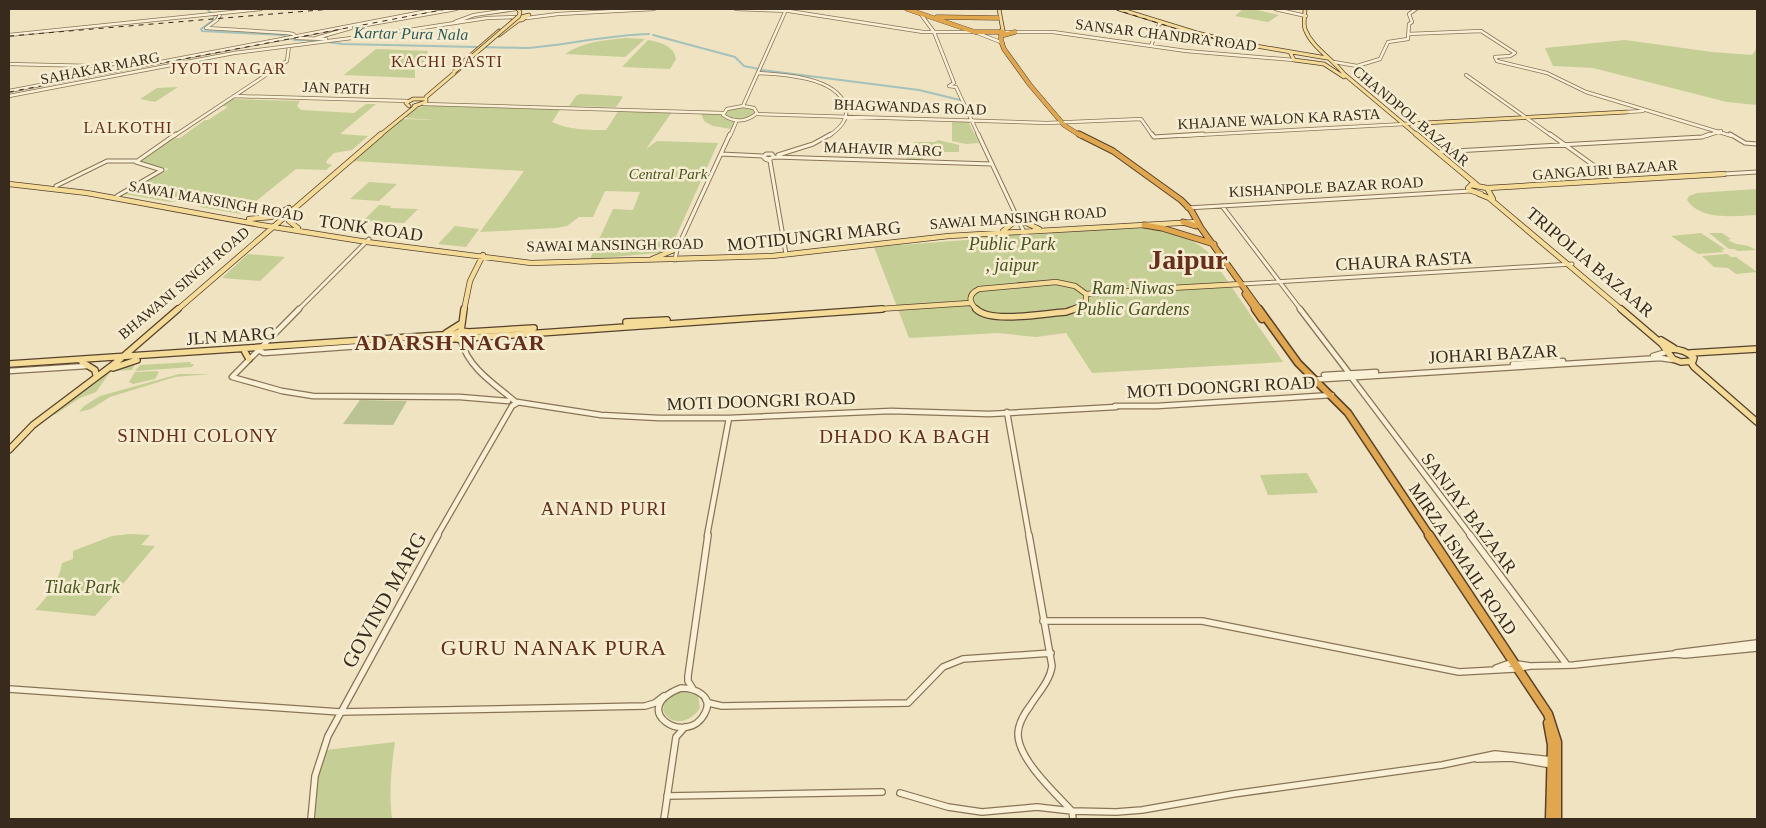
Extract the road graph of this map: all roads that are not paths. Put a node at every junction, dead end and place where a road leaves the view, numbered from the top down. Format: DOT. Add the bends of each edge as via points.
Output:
graph roads {
  1 [pos="261,9"];
  2 [pos="438,9"];
  3 [pos="456,9"];
  4 [pos="518,9"];
  5 [pos="526,9"];
  6 [pos="646,9"];
  7 [pos="654,9"];
  8 [pos="736,9"];
  9 [pos="753,9"];
  10 [pos="909,9"];
  11 [pos="997,9"];
  12 [pos="1117,9"];
  13 [pos="1275,9"];
  14 [pos="1307,9"];
  15 [pos="1416,9"];
  16 [pos="475,10"];
  17 [pos="779,10"];
  18 [pos="787,11"];
  19 [pos="220,13"];
  20 [pos="919,13"];
  21 [pos="480,14"];
  22 [pos="527,15"];
  23 [pos="1305,16"];
  24 [pos="935,17"];
  25 [pos="942,17"];
  26 [pos="516,18"];
  27 [pos="999,20"];
  28 [pos="452,24"];
  29 [pos="1161,24"];
  30 [pos="972,31"];
  31 [pos="1002,31"];
  32 [pos="1013,31"];
  33 [pos="935,32"];
  34 [pos="1408,34"];
  35 [pos="9,35"];
  36 [pos="295,36"];
  37 [pos="316,38"];
  38 [pos="335,40"];
  39 [pos="1002,44"];
  40 [pos="288,46"];
  41 [pos="1151,46"];
  42 [pos="482,47"];
  43 [pos="1290,53"];
  44 [pos="1324,54"];
  45 [pos="1318,57"];
  46 [pos="1329,58"];
  47 [pos="1293,60"];
  48 [pos="1335,62"];
  49 [pos="9,64"];
  50 [pos="1326,65"];
  51 [pos="138,66"];
  52 [pos="143,70"];
  53 [pos="759,73"];
  54 [pos="1466,75"];
  55 [pos="954,83"];
  56 [pos="435,86"];
  57 [pos="956,87"];
  58 [pos="9,90"];
  59 [pos="9,96"];
  60 [pos="233,96"];
  61 [pos="419,98"];
  62 [pos="425,101"];
  63 [pos="408,103"];
  64 [pos="416,106"];
  65 [pos="744,106"];
  66 [pos="1645,110"];
  67 [pos="723,112"];
  68 [pos="1627,112"];
  69 [pos="757,114"];
  70 [pos="847,116"];
  71 [pos="1525,117"];
  72 [pos="971,119"];
  73 [pos="737,120"];
  74 [pos="1060,122"];
  75 [pos="1399,124"];
  76 [pos="1404,124"];
  77 [pos="1721,131"];
  78 [pos="1154,138"];
  79 [pos="1564,144"];
  80 [pos="1757,144"];
  81 [pos="1437,152"];
  82 [pos="721,154"];
  83 [pos="785,155"];
  84 [pos="764,157"];
  85 [pos="772,158"];
  86 [pos="135,162"];
  87 [pos="992,163"];
  88 [pos="1757,172"];
  89 [pos="1724,174"];
  90 [pos="1616,180"];
  91 [pos="9,183"];
  92 [pos="56,186"];
  93 [pos="1472,188"];
  94 [pos="1489,190"];
  95 [pos="1478,194"];
  96 [pos="117,196"];
  97 [pos="1222,206"];
  98 [pos="1196,207"];
  99 [pos="292,208"];
  100 [pos="1191,215"];
  101 [pos="249,219"];
  102 [pos="1018,219"];
  103 [pos="1182,222"];
  104 [pos="1144,225"];
  105 [pos="274,226"];
  106 [pos="1039,229"];
  107 [pos="301,230"];
  108 [pos="1003,231"];
  109 [pos="1023,231"];
  110 [pos="264,236"];
  111 [pos="368,240"];
  112 [pos="1211,244"];
  113 [pos="676,249"];
  114 [pos="786,253"];
  115 [pos="464,254"];
  116 [pos="485,256"];
  117 [pos="500,259"];
  118 [pos="652,259"];
  119 [pos="673,259"];
  120 [pos="1568,263"];
  121 [pos="477,266"];
  122 [pos="1278,280"];
  123 [pos="1241,282"];
  124 [pos="1600,290"];
  125 [pos="1086,294"];
  126 [pos="969,301"];
  127 [pos="462,323"];
  128 [pos="461,331"];
  129 [pos="469,335"];
  130 [pos="446,336"];
  131 [pos="454,337"];
  132 [pos="461,340"];
  133 [pos="138,343"];
  134 [pos="1674,348"];
  135 [pos="258,350"];
  136 [pos="1666,351"];
  137 [pos="1757,351"];
  138 [pos="245,352"];
  139 [pos="145,356"];
  140 [pos="1692,357"];
  141 [pos="118,358"];
  142 [pos="68,359"];
  143 [pos="249,359"];
  144 [pos="137,360"];
  145 [pos="82,362"];
  146 [pos="1679,362"];
  147 [pos="88,365"];
  148 [pos="9,366"];
  149 [pos="104,372"];
  150 [pos="1409,372"];
  151 [pos="96,375"];
  152 [pos="1350,375"];
  153 [pos="1310,379"];
  154 [pos="1331,396"];
  155 [pos="512,403"];
  156 [pos="1007,413"];
  157 [pos="729,418"];
  158 [pos="1757,422"];
  159 [pos="1757,426"];
  160 [pos="9,444"];
  161 [pos="9,450"];
  162 [pos="1043,622"];
  163 [pos="1757,643"];
  164 [pos="1757,648"];
  165 [pos="1051,653"];
  166 [pos="1675,654"];
  167 [pos="1567,665"];
  168 [pos="1514,666"];
  169 [pos="688,676"];
  170 [pos="9,689"];
  171 [pos="693,689"];
  172 [pos="674,690"];
  173 [pos="664,696"];
  174 [pos="706,700"];
  175 [pos="645,706"];
  176 [pos="722,706"];
  177 [pos="340,712"];
  178 [pos="704,713"];
  179 [pos="659,715"];
  180 [pos="670,726"];
  181 [pos="686,726"];
  182 [pos="676,737"];
  183 [pos="1554,763"];
  184 [pos="882,792"];
  185 [pos="900,793"];
  186 [pos="667,796"];
  187 [pos="1072,811"];
  188 [pos="311,819"];
  189 [pos="664,819"];
  190 [pos="1073,819"];
  191 [pos="1550,819"];
  192 [pos="1557,819"];
  1 -- 19 [label="street"];
  2 -- 36 [label="street"];
  3 -- 37 [label="street"];
  4 -- 21 [label="street"];
  4 -- 26 [label="street"];
  4 -- 42 [label="main road, bridge" via="522,12 520,17"];
  4 -- 56 [label="main road, bridge" via="519,16"];
  5 -- 22 [label="main road"];
  6 -- 22 [label="street"];
  7 -- 22 [label="street"];
  8 -- 17 [label="street"];
  9 -- 17 [label="street"];
  10 -- 20 [label="highway"];
  10 -- 24 [label="highway"];
  11 -- 27 [label="main road"];
  12 -- 29 [label="main road"];
  13 -- 23 [label="street"];
  14 -- 23 [label="main road"];
  15 -- 34 [label="street" via="1409,14 1412,22"];
  16 -- 21 [label="street"];
  17 -- 18 [label="street"];
  18 -- 33 [label="street"];
  18 -- 53 [label="street"];
  19 -- 35 [label="street"];
  19 -- 36 [label="street" via="217,20 206,28"];
  20 -- 24 [label="highway"];
  20 -- 33 [label="street"];
  21 -- 28 [label="street"];
  22 -- 26 [label="main road"];
  23 -- 44 [label="main road, CHANDPOL BAZAAR" via="1304,28"];
  24 -- 25 [label="highway"];
  24 -- 30 [label="highway"];
  25 -- 27 [label="highway"];
  25 -- 30 [label="highway"];
  26 -- 28 [label="street" via="497,17"];
  26 -- 38 [label="street" via="487,19"];
  26 -- 42 [label="main road"];
  26 -- 42 [label="main road"];
  27 -- 31 [label="main road"];
  28 -- 38 [label="street"];
  29 -- 41 [label="street"];
  29 -- 43 [label="main road" via="1249,47"];
  30 -- 31 [label="highway"];
  30 -- 33 [label="street"];
  30 -- 33 [label="street"];
  30 -- 39 [label="street"];
  31 -- 32 [label="highway"];
  31 -- 32 [label="main road"];
  31 -- 39 [label="highway"];
  32 -- 41 [label="street, SANSAR CHANDRA ROAD" via="1054,32"];
  33 -- 55 [label="street"];
  34 -- 48 [label="street" via="1406,40 1388,42 1380,59 1358,66"];
  34 -- 66 [label="street" via="1481,30 1515,53 1495,57 1498,61 1547,73 1586,92"];
  36 -- 37 [label="street"];
  36 -- 51 [label="street"];
  37 -- 38 [label="street"];
  38 -- 40 [label="street, SAHAKAR MARG"];
  39 -- 74 [label="highway"];
  40 -- 52 [label="street, SAHAKAR MARG"];
  40 -- 60 [label="street" via="285,61"];
  41 -- 47 [label="street, SANSAR CHANDRA ROAD"];
  42 -- 56 [label="main road"];
  42 -- 62 [label="main road"];
  43 -- 45 [label="main road"];
  43 -- 47 [label="main road"];
  44 -- 45 [label="main road"];
  44 -- 46 [label="main road, CHANDPOL BAZAAR"];
  45 -- 46 [label="main road"];
  46 -- 48 [label="main road, CHANDPOL BAZAAR"];
  47 -- 50 [label="main road, SANSAR CHANDRA ROAD"];
  48 -- 50 [label="main road, SANSAR CHANDRA ROAD"];
  48 -- 76 [label="main road, CHANDPOL BAZAAR" via="1342,72"];
  49 -- 51 [label="street" via="93,66 124,63"];
  50 -- 75 [label="main road, CHANDPOL BAZAAR"];
  51 -- 52 [label="street"];
  51 -- 58 [label="street"];
  52 -- 59 [label="street, SAHAKAR MARG"];
  53 -- 65 [label="street"];
  53 -- 70 [label="street" via="795,77 823,85 845,102"];
  54 -- 71 [label="street"];
  55 -- 57 [label="street" via="960,85"];
  55 -- 57 [label="street" via="949,86"];
  56 -- 61 [label="main road"];
  57 -- 72 [label="street"];
  60 -- 63 [label="street, JAN PATH"];
  60 -- 86 [label="street"];
  61 -- 62 [label="main road"];
  61 -- 63 [label="main road"];
  62 -- 64 [label="main road"];
  62 -- 67 [label="street"];
  63 -- 64 [label="main road"];
  63 -- 99 [label="main road"];
  64 -- 99 [label="main road"];
  65 -- 67 [label="street"];
  65 -- 69 [label="street" via="754,108"];
  66 -- 68 [label="street"];
  66 -- 77 [label="street"];
  67 -- 73 [label="street" via="725,117"];
  68 -- 71 [label="main road"];
  69 -- 70 [label="street, BHAGWANDAS ROAD"];
  69 -- 73 [label="street"];
  70 -- 72 [label="street, BHAGWANDAS ROAD"];
  70 -- 83 [label="street" via="829,136"];
  71 -- 76 [label="main road"];
  71 -- 79 [label="street"];
  72 -- 74 [label="street, BHAGWANDAS ROAD"];
  72 -- 87 [label="street"];
  73 -- 82 [label="street"];
  74 -- 78 [label="street, BHAGWANDAS ROAD" via="1141,119"];
  74 -- 100 [label="highway, MIRZA ISMAIL ROAD" via="1114,152 1177,198"];
  75 -- 76 [label="street, KHAJANE WALON KA RASTA"];
  75 -- 78 [label="street, KHAJANE WALON KA RASTA"];
  75 -- 93 [label="main road, CHANDPOL BAZAAR"];
  76 -- 81 [label="main road, CHANDPOL BAZAAR"];
  77 -- 79 [label="street" via="1702,136"];
  77 -- 80 [label="street" via="1745,143"];
  79 -- 81 [label="street"];
  79 -- 90 [label="street"];
  81 -- 93 [label="main road, CHANDPOL BAZAAR"];
  82 -- 84 [label="street"];
  82 -- 113 [label="street"];
  83 -- 85 [label="street, MAHAVIR MARG"];
  83 -- 87 [label="street, MAHAVIR MARG"];
  84 -- 85 [label="street"];
  84 -- 85 [label="street, MAHAVIR MARG" via="768,154"];
  85 -- 114 [label="street"];
  86 -- 92 [label="street" via="107,161"];
  86 -- 96 [label="street" via="162,170"];
  87 -- 102 [label="street"];
  88 -- 89 [label="street"];
  89 -- 90 [label="main road, GANGAURI BAZAAR"];
  90 -- 94 [label="main road, GANGAURI BAZAAR"];
  91 -- 92 [label="main road, SAWAI MANSINGH ROAD"];
  91 -- 105 [label="main road" via="87,193"];
  92 -- 96 [label="main road, SAWAI MANSINGH ROAD"];
  93 -- 94 [label="main road"];
  93 -- 95 [label="main road, TRIPOLIA BAZAAR"];
  93 -- 97 [label="street, KISHANPOLE BAZAR ROAD" via="1425,194"];
  93 -- 100 [label="street, KISHANPOLE BAZAR ROAD"];
  94 -- 95 [label="main road, GANGAURI BAZAAR"];
  94 -- 120 [label="main road, TRIPOLIA BAZAAR" via="1493,198"];
  95 -- 120 [label="main road, TRIPOLIA BAZAAR" via="1488,197"];
  96 -- 101 [label="main road, SAWAI MANSINGH ROAD"];
  97 -- 98 [label="street, KISHANPOLE BAZAR ROAD"];
  97 -- 122 [label="street, SANJAY BAZAAR"];
  98 -- 100 [label="highway"];
  99 -- 101 [label="main road" via="271,217"];
  99 -- 105 [label="main road"];
  99 -- 107 [label="main road" via="289,221"];
  100 -- 103 [label="highway"];
  100 -- 103 [label="highway"];
  100 -- 112 [label="highway, MIRZA ISMAIL ROAD"];
  101 -- 105 [label="main road, SAWAI MANSINGH ROAD"];
  102 -- 106 [label="main road"];
  102 -- 108 [label="main road"];
  102 -- 109 [label="street"];
  103 -- 104 [label="main road, MOTIDUNGRI MARG"];
  103 -- 106 [label="main road, SAWAI MANSINGH ROAD"];
  104 -- 109 [label="main road, MOTIDUNGRI MARG"];
  104 -- 112 [label="highway"];
  105 -- 107 [label="main road, TONK ROAD"];
  105 -- 110 [label="main road, BHAWANI SINGH ROAD"];
  105 -- 141 [label="main road, BHAWANI SINGH ROAD"];
  106 -- 109 [label="main road, SAWAI MANSINGH ROAD"];
  107 -- 110 [label="main road" via="281,230"];
  107 -- 111 [label="main road, SAWAI MANSINGH ROAD"];
  108 -- 109 [label="main road, SAWAI MANSINGH ROAD"];
  108 -- 114 [label="main road, SAWAI MANSINGH ROAD" via="948,234"];
  109 -- 114 [label="main road, MOTIDUNGRI MARG"];
  110 -- 133 [label="main road, BHAWANI SINGH ROAD"];
  111 -- 115 [label="main road, TONK ROAD"];
  111 -- 116 [label="main road, SAWAI MANSINGH ROAD"];
  111 -- 135 [label="street, MOTI DOONGRI ROAD"];
  112 -- 123 [label="highway, MIRZA ISMAIL ROAD"];
  112 -- 123 [label="highway, MIRZA ISMAIL ROAD"];
  113 -- 118 [label="main road"];
  113 -- 119 [label="street"];
  114 -- 119 [label="main road, SAWAI MANSINGH ROAD"];
  115 -- 116 [label="main road"];
  115 -- 121 [label="main road" via="472,257"];
  116 -- 117 [label="main road"];
  116 -- 118 [label="main road, SAWAI MANSINGH ROAD" via="544,260"];
  116 -- 121 [label="main road"];
  117 -- 119 [label="main road" via="540,263"];
  117 -- 121 [label="main road"];
  118 -- 119 [label="main road, SAWAI MANSINGH ROAD"];
  120 -- 122 [label="street, CHAURA RASTA"];
  120 -- 124 [label="main road, TRIPOLIA BAZAAR"];
  121 -- 127 [label="main road"];
  122 -- 123 [label="street, CHAURA RASTA"];
  122 -- 152 [label="street, SANJAY BAZAAR"];
  123 -- 125 [label="main road" via="1154,289 1146,286 1143,290"];
  123 -- 153 [label="highway, MIRZA ISMAIL ROAD" via="1294,363"];
  124 -- 134 [label="main road, TRIPOLIA BAZAAR"];
  124 -- 136 [label="main road, TRIPOLIA BAZAAR"];
  125 -- 126 [label="main road" via="1072,284 1051,282 982,288 972,292"];
  125 -- 126 [label="main road" via="1084,306 1073,311 1006,316 984,314"];
  126 -- 129 [label="main road"];
  127 -- 128 [label="main road"];
  127 -- 130 [label="main road"];
  128 -- 129 [label="main road"];
  128 -- 131 [label="main road"];
  129 -- 132 [label="main road"];
  130 -- 131 [label="main road, JLN MARG"];
  130 -- 135 [label="main road, JLN MARG"];
  130 -- 135 [label="main road, JLN MARG"];
  131 -- 132 [label="main road, JLN MARG"];
  132 -- 155 [label="street" via="465,354"];
  133 -- 139 [label="main road"];
  133 -- 141 [label="main road, BHAWANI SINGH ROAD"];
  134 -- 136 [label="main road"];
  134 -- 140 [label="main road, TRIPOLIA BAZAAR"];
  135 -- 138 [label="main road, JLN MARG"];
  135 -- 139 [label="main road, JLN MARG"];
  135 -- 143 [label="street, MOTI DOONGRI ROAD"];
  136 -- 146 [label="main road" via="1668,356"];
  136 -- 150 [label="street, JOHARI BAZAR" via="1657,356"];
  137 -- 140 [label="main road"];
  138 -- 143 [label="main road"];
  138 -- 144 [label="main road, JLN MARG"];
  139 -- 141 [label="main road, JLN MARG"];
  140 -- 146 [label="main road"];
  140 -- 158 [label="main road" via="1692,364"];
  141 -- 142 [label="main road, JLN MARG"];
  141 -- 142 [label="main road" via="113,355"];
  141 -- 144 [label="main road, JLN MARG"];
  141 -- 145 [label="main road, JLN MARG"];
  141 -- 149 [label="main road"];
  141 -- 151 [label="main road"];
  142 -- 148 [label="main road, JLN MARG"];
  143 -- 155 [label="street, MOTI DOONGRI ROAD" via="232,376 261,386 312,396 393,396"];
  144 -- 149 [label="main road"];
  145 -- 147 [label="main road"];
  145 -- 148 [label="main road, JLN MARG"];
  146 -- 150 [label="street, JOHARI BAZAR" via="1660,358"];
  146 -- 159 [label="main road"];
  147 -- 148 [label="street"];
  147 -- 151 [label="main road"];
  149 -- 161 [label="main road" via="33,425"];
  150 -- 152 [label="street, JOHARI BAZAR"];
  151 -- 160 [label="main road" via="30,424"];
  152 -- 153 [label="street, JOHARI BAZAR"];
  152 -- 167 [label="street, SANJAY BAZAAR"];
  153 -- 154 [label="highway, MIRZA ISMAIL ROAD"];
  154 -- 156 [label="street, MOTI DOONGRI ROAD"];
  154 -- 168 [label="highway, MIRZA ISMAIL ROAD" via="1348,413 1394,489"];
  155 -- 157 [label="street, MOTI DOONGRI ROAD" via="627,417"];
  155 -- 177 [label="street, GOVIND MARG"];
  156 -- 157 [label="street, MOTI DOONGRI ROAD" via="890,411"];
  156 -- 162 [label="street"];
  157 -- 169 [label="street" via="710,518"];
  162 -- 165 [label="street"];
  162 -- 168 [label="street" via="1202,621 1459,672"];
  163 -- 166 [label="street"];
  164 -- 166 [label="street"];
  165 -- 176 [label="street" via="964,659 943,667 908,703"];
  165 -- 187 [label="street" via="1052,671 1026,711 1018,734 1021,750"];
  166 -- 167 [label="street"];
  167 -- 168 [label="street"];
  168 -- 183 [label="highway, MIRZA ISMAIL ROAD" via="1548,723"];
  169 -- 171 [label="street"];
  169 -- 172 [label="street"];
  170 -- 177 [label="street"];
  171 -- 172 [label="street"];
  171 -- 174 [label="street" via="702,693"];
  172 -- 173 [label="street"];
  173 -- 175 [label="street"];
  173 -- 179 [label="street" via="658,706"];
  174 -- 176 [label="street"];
  174 -- 178 [label="street"];
  175 -- 177 [label="street"];
  175 -- 179 [label="street"];
  176 -- 178 [label="street"];
  177 -- 188 [label="street, GOVIND MARG" via="319,757"];
  178 -- 181 [label="street" via="698,721"];
  179 -- 180 [label="street"];
  180 -- 181 [label="street"];
  180 -- 182 [label="street"];
  181 -- 182 [label="street"];
  182 -- 186 [label="street"];
  183 -- 187 [label="street" via="1496,756 1142,810"];
  183 -- 191 [label="highway"];
  183 -- 192 [label="highway"];
  184 -- 186 [label="street"];
  185 -- 187 [label="street" via="948,807 982,812 1037,807"];
  186 -- 189 [label="street"];
  187 -- 190 [label="street"];
}
